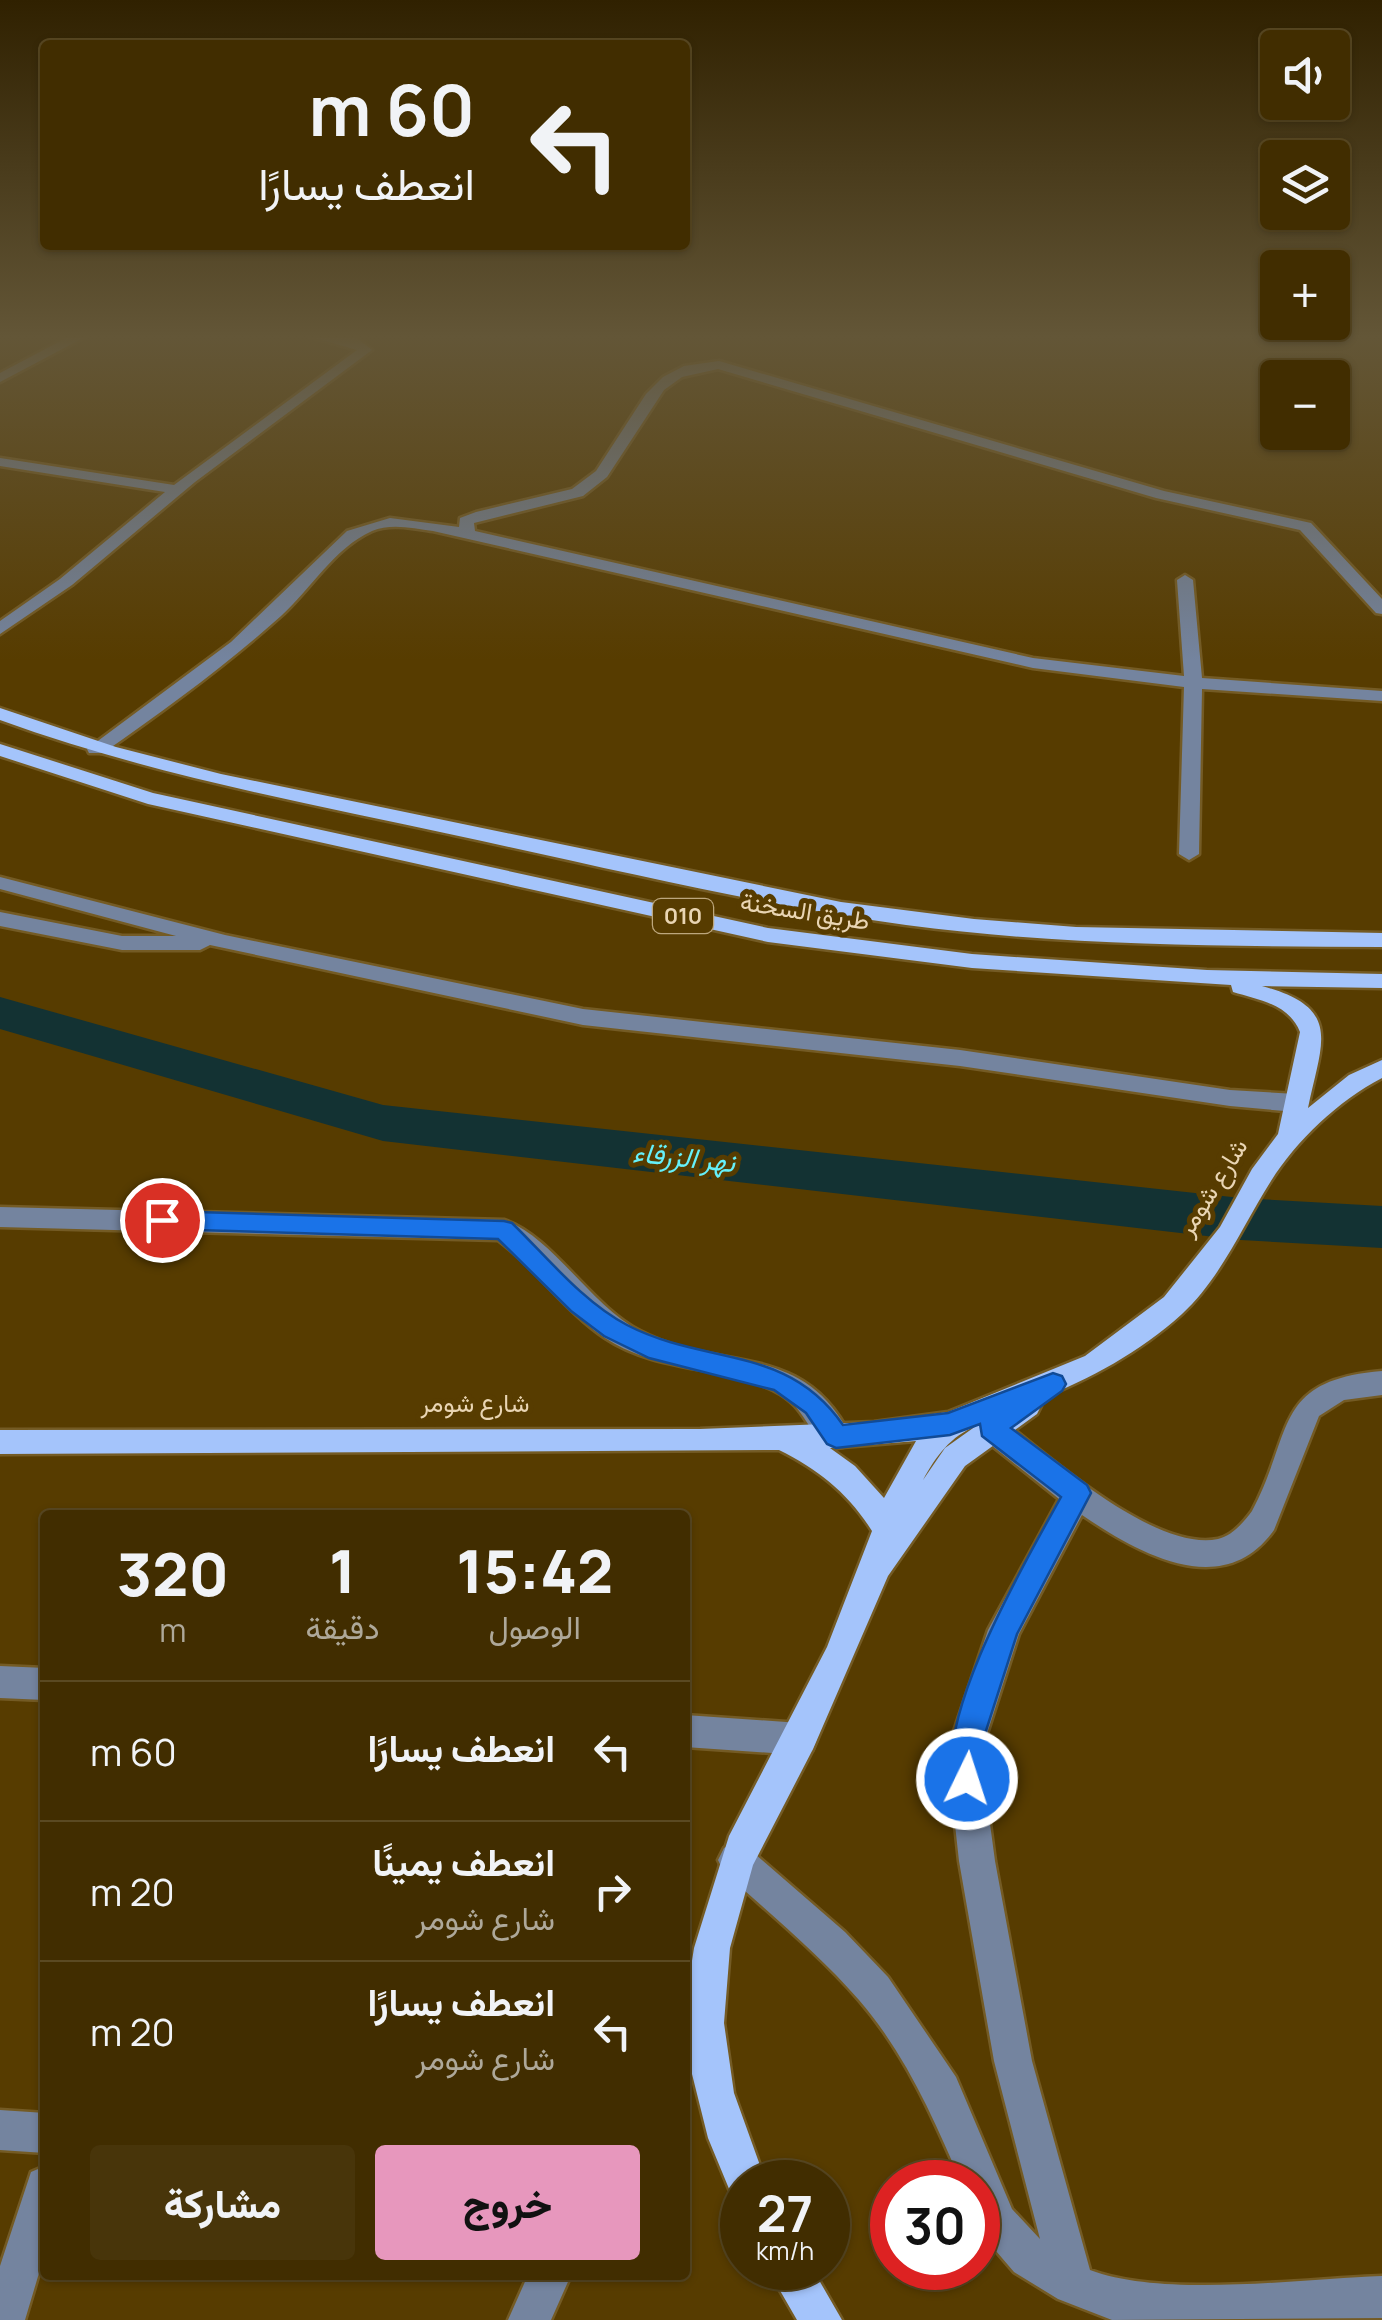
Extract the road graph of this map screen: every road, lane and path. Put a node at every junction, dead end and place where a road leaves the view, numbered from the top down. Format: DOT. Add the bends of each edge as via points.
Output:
graph roads {
  1 [pos="239,444"];
  2 [pos="619,444"];
  3 [pos="988,444"];
  4 [pos="0,462"];
  5 [pos="178,490"];
  6 [pos="467,535"];
  7 [pos="1185,580"];
  8 [pos="1382,609"];
  9 [pos="0,630"];
  10 [pos="1192,683"];
  11 [pos="1382,696"];
  12 [pos="0,714"];
  13 [pos="96,748"];
  14 [pos="0,750"];
  15 [pos="1189,854"];
  16 [pos="683,876"];
  17 [pos="0,884"];
  18 [pos="663,912"];
  19 [pos="0,919"];
  20 [pos="1382,940"];
  21 [pos="224,942"];
  22 [pos="1207,977"];
  23 [pos="1382,981"];
  24 [pos="1382,1068"];
  25 [pos="1296,1103"];
  26 [pos="1290,1136"];
  27 [pos="0,1217"];
  28 [pos="1382,1383"];
  29 [pos="1053,1384"];
  30 [pos="950,1424"];
  31 [pos="991,1428"];
  32 [pos="836,1436"];
  33 [pos="784,1439"];
  34 [pos="0,1442"];
  35 [pos="1078,1493"];
  36 [pos="886,1526"];
  37 [pos="872,1577"];
  38 [pos="0,1682"];
  39 [pos="40,1684"];
  40 [pos="690,1731"];
  41 [pos="800,1739"];
  42 [pos="736,1860"];
  43 [pos="695,2056"];
  44 [pos="0,2130"];
  45 [pos="40,2133"];
  46 [pos="738,2160"];
  47 [pos="40,2202"];
  48 [pos="548,2280"];
  49 [pos="1073,2284"];
  50 [pos="802,2290"];
  51 [pos="1382,2297"];
  52 [pos="4,2320"];
  53 [pos="529,2320"];
  54 [pos="820,2320"];
  1 -- 5 [label="street"];
  2 -- 6 [label="street" via="588,486 562,499 481,514 466,521"];
  3 -- 8 [label="street" via="1161,495 1305,526"];
  4 -- 5 [label="street"];
  5 -- 9 [label="street"];
  6 -- 10 [label="street" via="1033,663"];
  6 -- 13 [label="street" via="402,522 357,532 231,650"];
  7 -- 10 [label="street"];
  10 -- 11 [label="street"];
  10 -- 15 [label="street"];
  12 -- 13 [label="main road, طريق السخنة / 010"];
  13 -- 16 [label="main road, طريق السخنة / 010" via="230,784"];
  14 -- 18 [label="main road, طريق السخنة / 010" via="148,798"];
  16 -- 18 [label="main road"];
  16 -- 20 [label="main road, طريق السخنة / 010" via="974,926"];
  17 -- 21 [label="street"];
  18 -- 22 [label="main road, طريق السخنة / 010" via="854,948"];
  19 -- 21 [label="street" via="122,943"];
  21 -- 25 [label="street" via="601,1020"];
  22 -- 23 [label="main road, طريق السخنة / 010"];
  22 -- 25 [label="main road, شارع شومر" via="1284,1000 1308,1018 1312,1032"];
  24 -- 26 [label="main road, شارع شومر"];
  25 -- 26 [label="main road, شارع شومر"];
  26 -- 29 [label="main road, شارع شومر" via="1229,1234 1174,1305 1095,1364"];
  27 -- 32 [label="street" via="504,1230 612,1329 649,1348 781,1381 815,1406"];
  28 -- 35 [label="street" via="1322,1395 1309,1408 1266,1516 1238,1550 1220,1557 1170,1550"];
  29 -- 30 [label="main road, شارع شومر"];
  29 -- 31 [label="main road, شارع شومر"];
  30 -- 32 [label="main road, شارع شومر"];
  30 -- 36 [label="main road, شارع شومر" via="911,1468"];
  31 -- 35 [label="street"];
  31 -- 37 [label="main road, شارع شومر" via="940,1473"];
  32 -- 33 [label="main road, شارع شومر"];
  33 -- 34 [label="main road, شارع شومر"];
  33 -- 36 [label="main road" via="841,1468"];
  35 -- 49 [label="street" via="1004,1630 968,1740 967,1779 1013,2061"];
  36 -- 37 [label="main road, شارع شومر"];
  37 -- 41 [label="main road, شارع شومر"];
  38 -- 39 [label="street"];
  40 -- 41 [label="street"];
  41 -- 42 [label="main road, شارع شومر"];
  42 -- 43 [label="main road, شارع شومر" via="714,1936"];
  42 -- 49 [label="street" via="875,1990 942,2090 998,2223 1030,2257"];
  43 -- 46 [label="main road, شارع شومر"];
  44 -- 45 [label="street"];
  47 -- 52 [label="street"];
  48 -- 53 [label="street"];
  49 -- 51 [label="street" via="1120,2302 1179,2305"];
  50 -- 54 [label="main road"];
}
